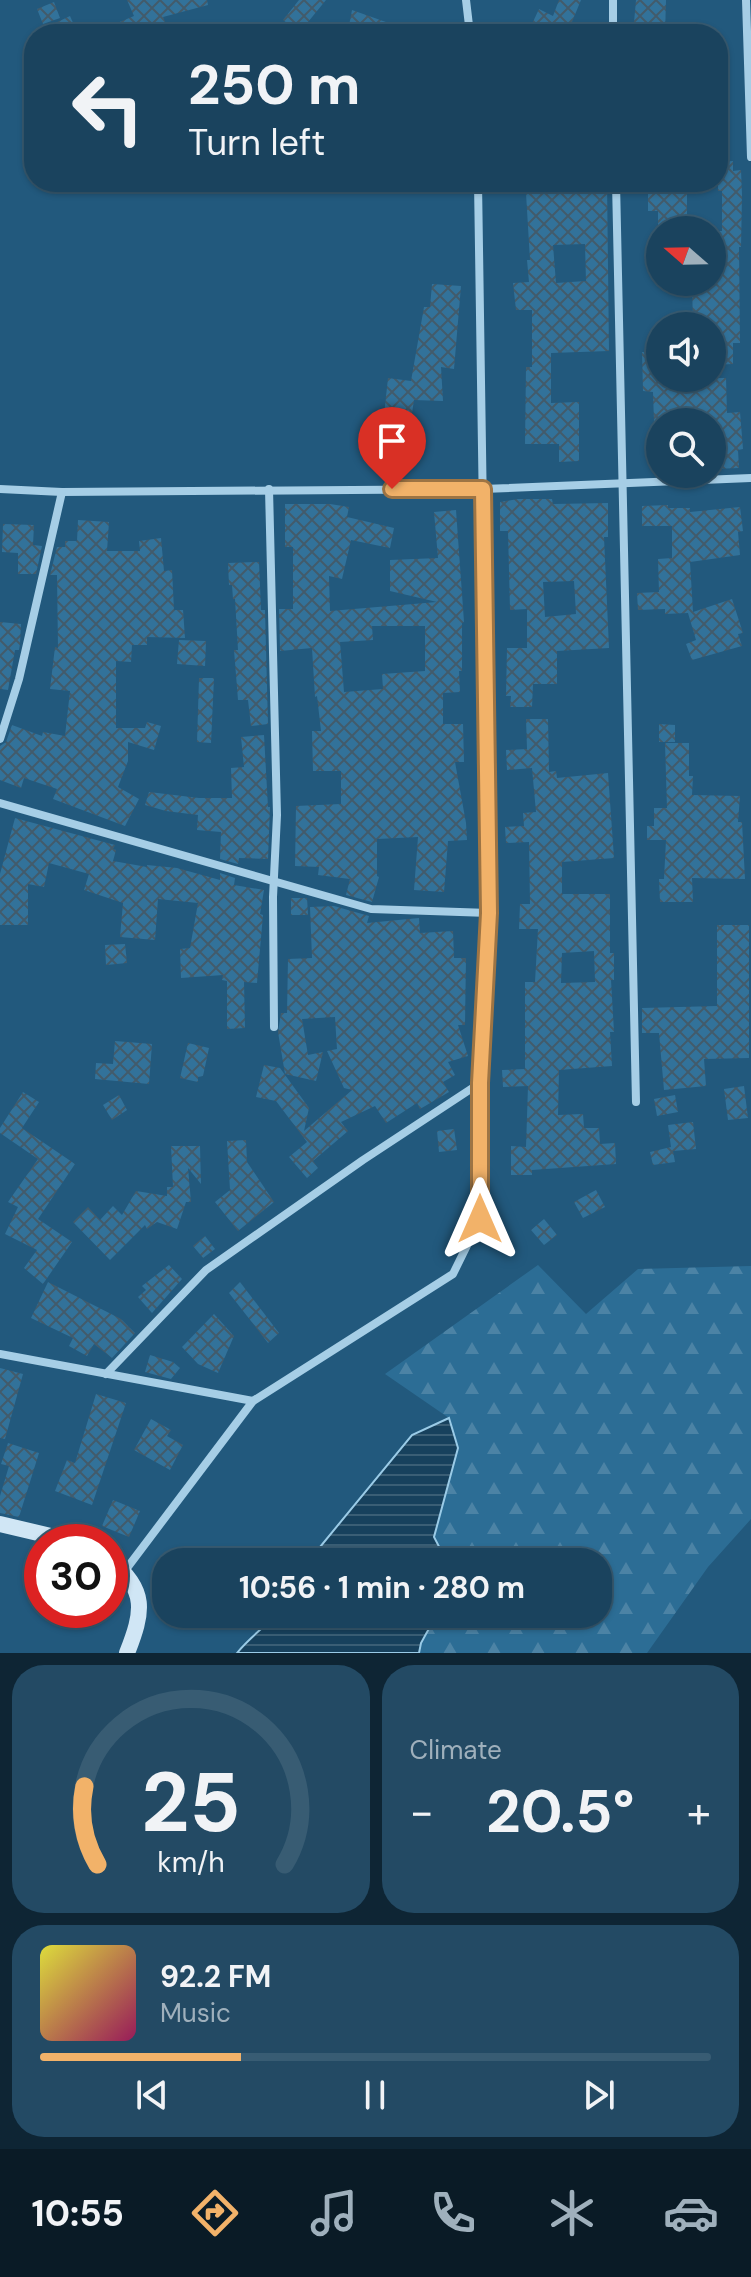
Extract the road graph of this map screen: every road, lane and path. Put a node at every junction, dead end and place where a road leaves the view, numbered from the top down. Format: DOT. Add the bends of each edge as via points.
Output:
graph roads {
  1 [pos="466,0"];
  2 [pos="613,0"];
  3 [pos="746,0"];
  4 [pos="469,24"];
  5 [pos="613,24"];
  6 [pos="751,157"];
  7 [pos="478,192"];
  8 [pos="616,192"];
  9 [pos="751,478"];
  10 [pos="622,483"];
  11 [pos="0,489"];
  12 [pos="269,489"];
  13 [pos="483,489"];
  14 [pos="62,492"];
  15 [pos="0,739"];
  16 [pos="0,803"];
  17 [pos="275,880"];
  18 [pos="489,913"];
  19 [pos="274,1027"];
  20 [pos="480,1083"];
  21 [pos="636,1102"];
  22 [pos="0,1354"];
  23 [pos="106,1374"];
  24 [pos="253,1401"];
  25 [pos="0,1524"];
  26 [pos="24,1530"];
  27 [pos="128,1567"];
  28 [pos="128,1578"];
  29 [pos="127,1653"];
  1 -- 4 [label="street"];
  2 -- 5 [label="street"];
  3 -- 6 [label="street"];
  7 -- 13 [label="street"];
  8 -- 10 [label="street"];
  9 -- 10 [label="street"];
  10 -- 13 [label="street"];
  10 -- 21 [label="street"];
  11 -- 14 [label="street"];
  12 -- 13 [label="street"];
  12 -- 14 [label="street"];
  12 -- 17 [label="street"];
  13 -- 18 [label="street"];
  14 -- 15 [label="street"];
  16 -- 17 [label="street"];
  17 -- 18 [label="street" via="371,909"];
  17 -- 19 [label="street"];
  18 -- 20 [label="street"];
  20 -- 23 [label="street" via="206,1270"];
  20 -- 24 [label="street" via="480,1219 453,1274"];
  22 -- 23 [label="street"];
  23 -- 24 [label="street"];
  24 -- 27 [label="street"];
  25 -- 26 [label="main road"];
  28 -- 29 [label="main road" via="141,1606"];
}
